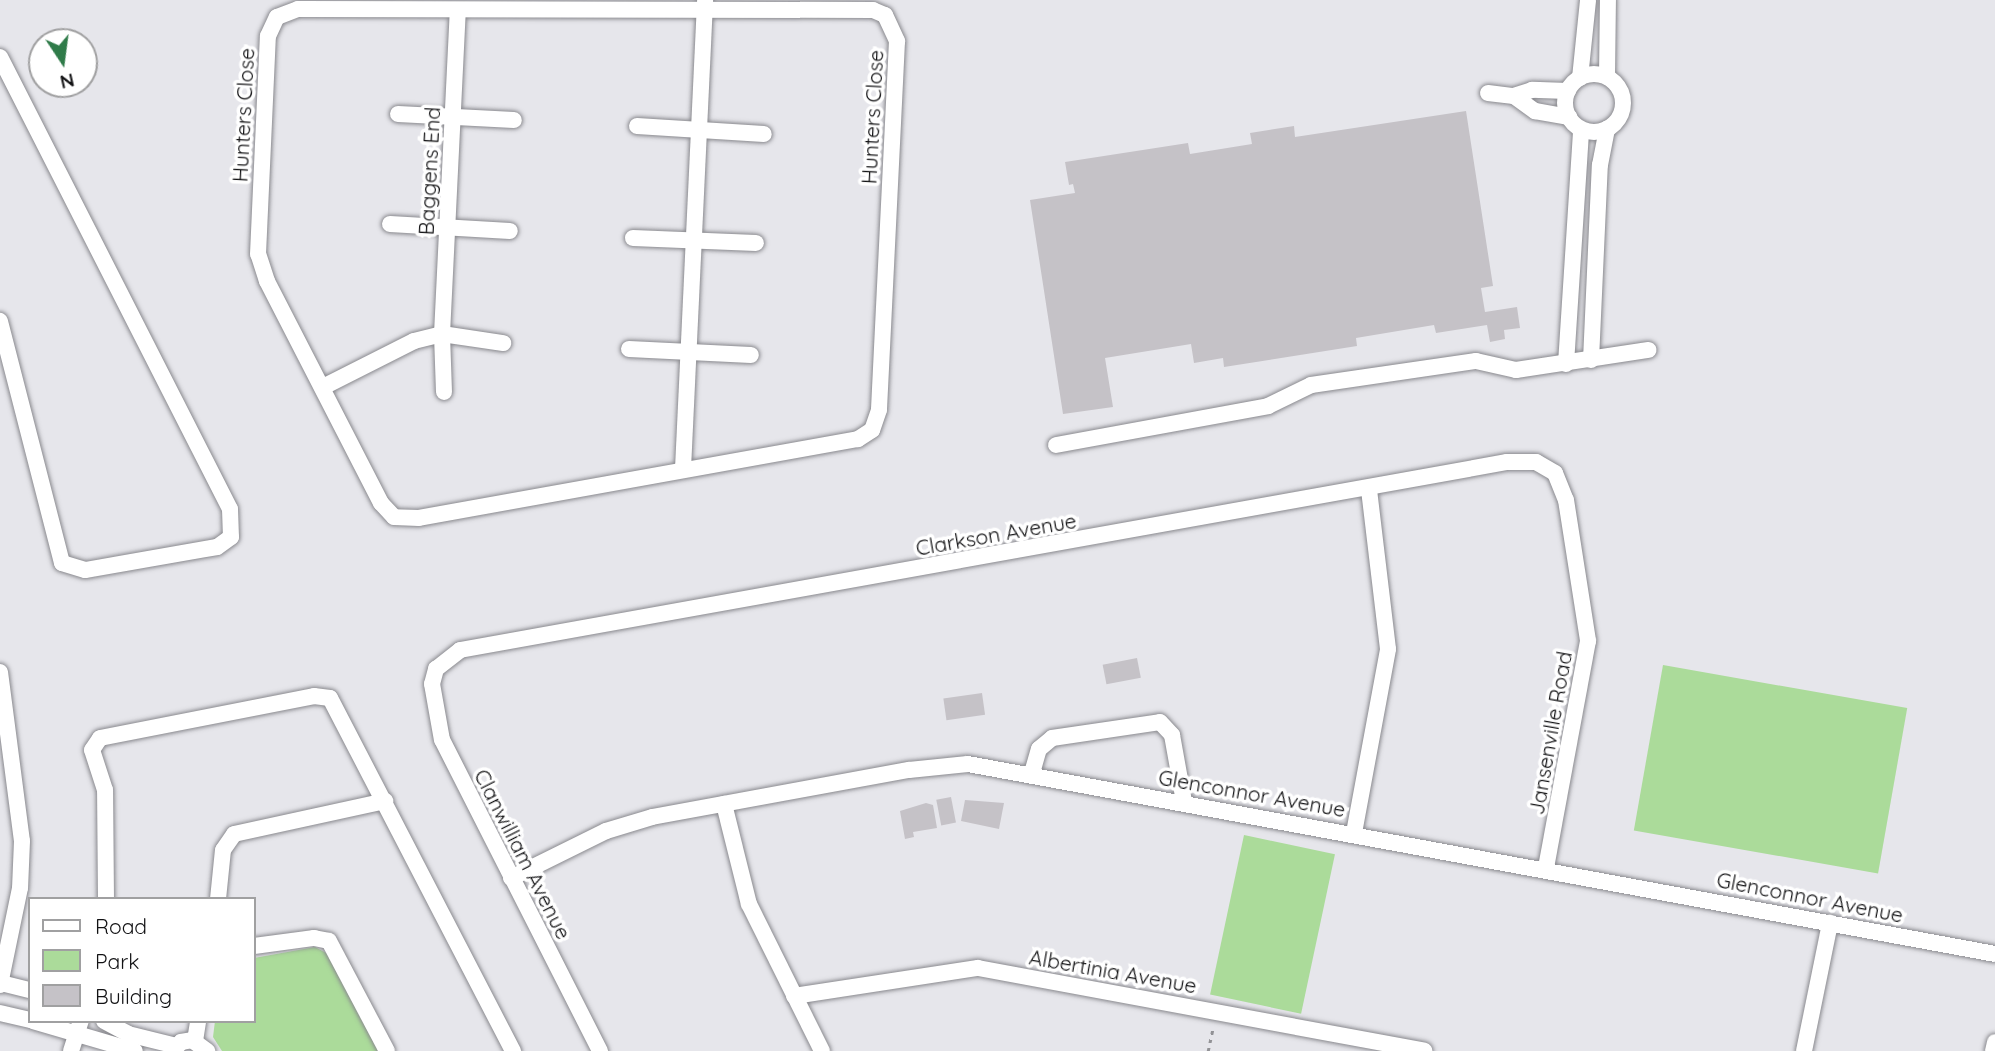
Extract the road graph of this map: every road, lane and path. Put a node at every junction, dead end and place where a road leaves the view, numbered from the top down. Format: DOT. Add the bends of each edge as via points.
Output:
graph roads {
  1 [pos="1588,0"];
  2 [pos="1608,0"];
  3 [pos="705,5"];
  4 [pos="458,10"];
  5 [pos="0,57"];
  6 [pos="1607,77"];
  7 [pos="1580,78"];
  8 [pos="1568,91"];
  9 [pos="1488,93"];
  10 [pos="1514,96"];
  11 [pos="398,114"];
  12 [pos="453,115"];
  13 [pos="1569,117"];
  14 [pos="514,120"];
  15 [pos="637,126"];
  16 [pos="1581,129"];
  17 [pos="1607,129"];
  18 [pos="699,130"];
  19 [pos="764,134"];
  20 [pos="390,224"];
  21 [pos="447,228"];
  22 [pos="510,231"];
  23 [pos="633,238"];
  24 [pos="693,240"];
  25 [pos="756,243"];
  26 [pos="0,321"];
  27 [pos="442,334"];
  28 [pos="503,343"];
  29 [pos="629,349"];
  30 [pos="1648,350"];
  31 [pos="688,352"];
  32 [pos="751,355"];
  33 [pos="1591,360"];
  34 [pos="1566,364"];
  35 [pos="323,387"];
  36 [pos="444,392"];
  37 [pos="1056,445"];
  38 [pos="683,469"];
  39 [pos="1560,483"];
  40 [pos="1369,490"];
  41 [pos="436,669"];
  42 [pos="0,672"];
  43 [pos="1032,773"];
  44 [pos="385,801"];
  45 [pos="1184,802"];
  46 [pos="724,804"];
  47 [pos="1354,833"];
  48 [pos="1546,867"];
  49 [pos="511,878"];
  50 [pos="106,897"];
  51 [pos="218,897"];
  52 [pos="1830,923"];
  53 [pos="256,946"];
  54 [pos="1992,954"];
  55 [pos="0,984"];
  56 [pos="28,990"];
  57 [pos="794,996"];
  58 [pos="1216,1011"];
  59 [pos="0,1013"];
  60 [pos="28,1020"];
  61 [pos="47,1023"];
  62 [pos="108,1023"];
  63 [pos="198,1023"];
  64 [pos="79,1027"];
  65 [pos="1995,1042"];
  66 [pos="201,1046"];
  67 [pos="175,1048"];
  68 [pos="71,1051"];
  69 [pos="135,1051"];
  70 [pos="387,1051"];
  71 [pos="513,1051"];
  72 [pos="600,1051"];
  73 [pos="822,1051"];
  74 [pos="1208,1051"];
  75 [pos="1424,1051"];
  76 [pos="1804,1051"];
  77 [pos="1993,1051"];
  1 -- 7 [label="street"];
  2 -- 6 [label="street"];
  3 -- 4 [label="street, Hunters Close"];
  3 -- 18 [label="street"];
  3 -- 38 [label="street, Hunters Close" via="873,10 891,21 896,55 878,410 872,430 858,439"];
  4 -- 12 [label="street, Baggens End"];
  4 -- 35 [label="street, Hunters Close" via="298,9 277,17 271,26 258,254 267,281"];
  5 -- 26 [label="street" via="230,509 231,537 217,547 85,570 62,563"];
  6 -- 7 [label="street"];
  6 -- 17 [label="street" via="1623,99 1619,116"];
  7 -- 8 [label="street"];
  8 -- 10 [label="street" via="1532,90"];
  8 -- 13 [label="street"];
  9 -- 10 [label="street"];
  10 -- 13 [label="street" via="1535,111"];
  11 -- 12 [label="street"];
  12 -- 14 [label="street"];
  12 -- 21 [label="street, Baggens End"];
  13 -- 16 [label="street"];
  15 -- 18 [label="street"];
  16 -- 17 [label="street"];
  16 -- 34 [label="street"];
  17 -- 33 [label="street" via="1600,165"];
  18 -- 19 [label="street"];
  18 -- 24 [label="street"];
  20 -- 21 [label="street"];
  21 -- 22 [label="street"];
  21 -- 27 [label="street, Baggens End"];
  23 -- 24 [label="street"];
  24 -- 25 [label="street"];
  24 -- 31 [label="street"];
  27 -- 28 [label="street"];
  27 -- 35 [label="street" via="414,341"];
  27 -- 36 [label="street, Baggens End"];
  29 -- 31 [label="street"];
  30 -- 33 [label="street"];
  31 -- 32 [label="street"];
  31 -- 38 [label="street"];
  33 -- 34 [label="street"];
  34 -- 37 [label="street" via="1516,370 1476,361 1311,384 1268,406"];
  35 -- 38 [label="street, Hunters Close" via="381,503 394,517"];
  39 -- 40 [label="street, Clarkson Avenue" via="1547,467 1522,460"];
  39 -- 48 [label="street, Jansenville Road" via="1588,641"];
  40 -- 41 [label="street, Clarkson Avenue" via="478,645 444,659"];
  40 -- 47 [label="street" via="1388,649"];
  41 -- 49 [label="street, Clanwilliam Avenue" via="433,699 442,740"];
  42 -- 55 [label="street" via="22,841 20,888"];
  43 -- 45 [label="street, Glenconnor Avenue"];
  43 -- 45 [label="street" via="1039,749 1052,738 1160,722 1172,735"];
  43 -- 46 [label="street, Glenconnor Avenue" via="940,765"];
  44 -- 50 [label="street" via="335,704 322,696 107,734 92,750 105,790"];
  44 -- 51 [label="street" via="234,834 223,850"];
  44 -- 71 [label="street"];
  45 -- 47 [label="street, Glenconnor Avenue"];
  46 -- 49 [label="street, Glenconnor Avenue" via="606,831"];
  46 -- 57 [label="street" via="749,904"];
  47 -- 48 [label="street, Glenconnor Avenue"];
  48 -- 52 [label="street, Glenconnor Avenue"];
  49 -- 72 [label="street, Clanwilliam Avenue"];
  52 -- 54 [label="street, Glenconnor Avenue"];
  52 -- 76 [label="street"];
  53 -- 70 [label="street" via="314,938 330,941"];
  55 -- 56 [label="street"];
  57 -- 58 [label="street, Albertinia Avenue" via="978,968"];
  57 -- 73 [label="street"];
  58 -- 74 [label="path"];
  58 -- 75 [label="street, Albertinia Avenue"];
  59 -- 60 [label="street"];
  61 -- 64 [label="street"];
  62 -- 67 [label="street"];
  63 -- 66 [label="street"];
  64 -- 68 [label="street"];
  64 -- 69 [label="street"];
  65 -- 77 [label="street"];
  66 -- 67 [label="street"];
}
